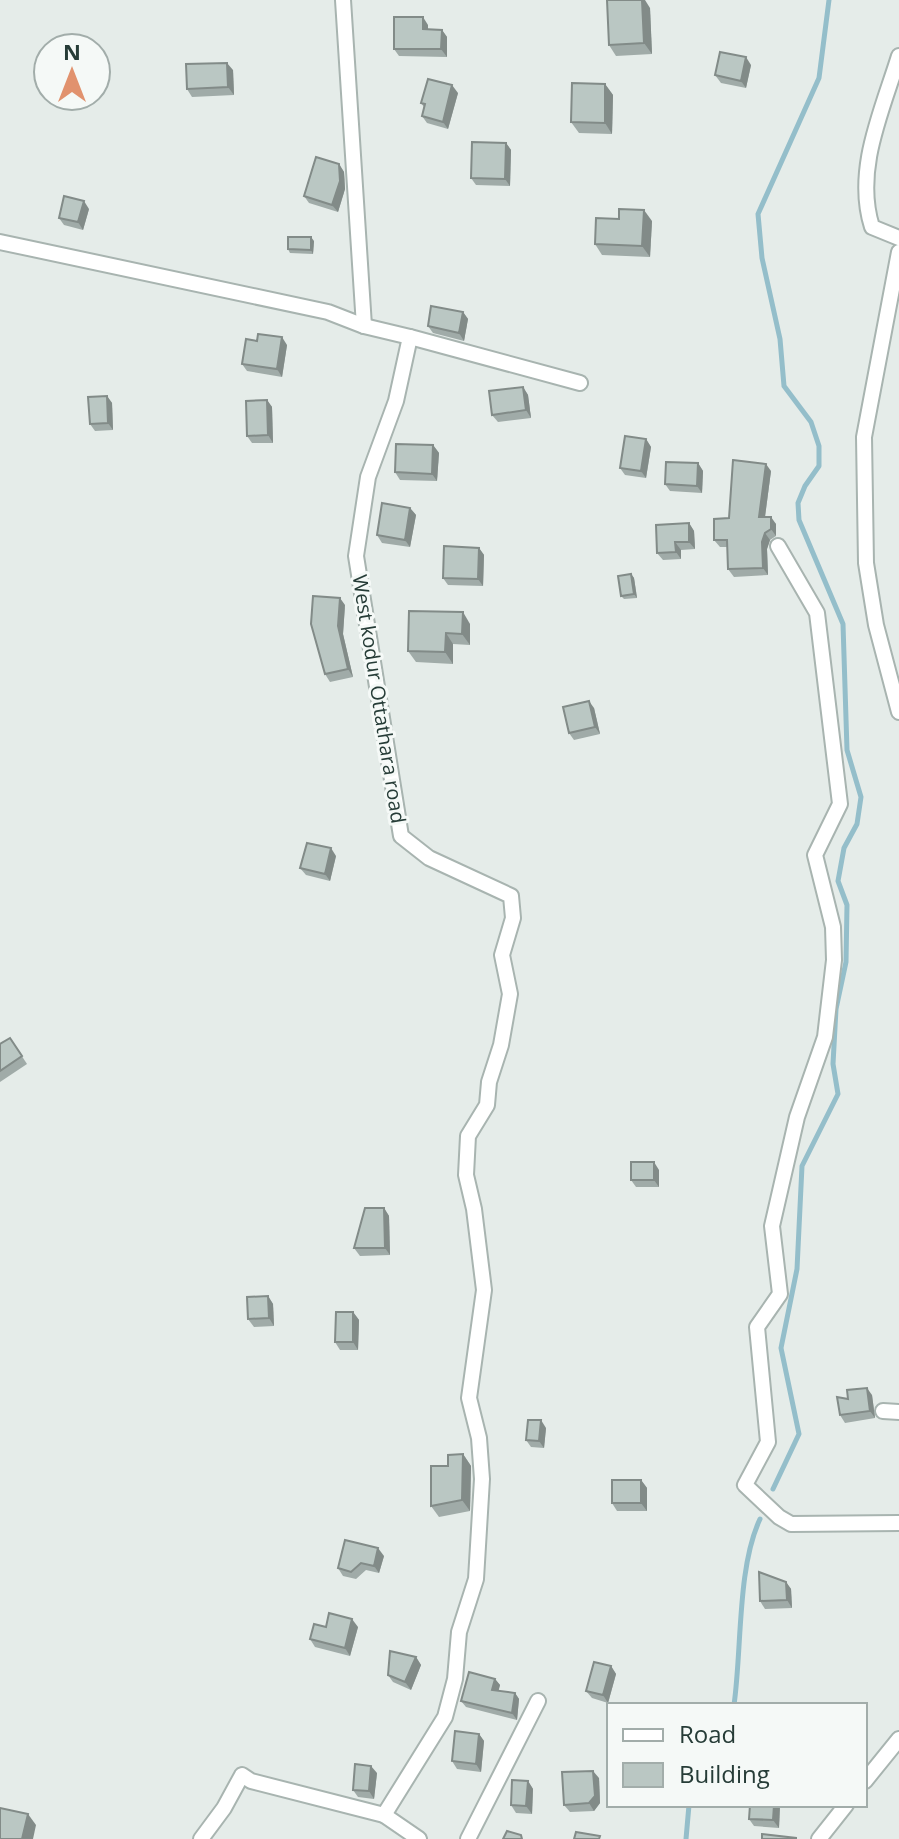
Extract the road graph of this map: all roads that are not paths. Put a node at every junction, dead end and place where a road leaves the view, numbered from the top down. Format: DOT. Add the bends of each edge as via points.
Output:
graph roads {
  1 [pos="343,0"];
  2 [pos="899,56"];
  3 [pos="899,238"];
  4 [pos="0,242"];
  5 [pos="899,252"];
  6 [pos="364,326"];
  7 [pos="410,337"];
  8 [pos="580,383"];
  9 [pos="778,546"];
  10 [pos="899,712"];
  11 [pos="883,1411"];
  12 [pos="899,1412"];
  13 [pos="899,1523"];
  14 [pos="538,1701"];
  15 [pos="899,1739"];
  16 [pos="867,1779"];
  17 [pos="844,1807"];
  18 [pos="384,1815"];
  19 [pos="201,1839"];
  20 [pos="419,1839"];
  21 [pos="468,1839"];
  22 [pos="819,1839"];
  1 -- 6 [label="street"];
  2 -- 3 [label="street" via="872,143 865,189 872,227"];
  4 -- 6 [label="street" via="328,312"];
  5 -- 10 [label="street" via="864,437 866,563"];
  6 -- 7 [label="street"];
  7 -- 8 [label="street"];
  7 -- 18 [label="street, West kodur Ottathara road" via="396,401 368,477 356,556 401,836 429,858 511,896 513,918 502,955 510,994 501,1045 487,1105 468,1136 466,1175 484,1290 469,1398 482,1479 476,1579 459,1632 445,1717"];
  9 -- 13 [label="street" via="817,613 840,804 815,855 833,927 834,960 825,1037 797,1117 772,1226 780,1294 757,1327 768,1442 745,1485 791,1524"];
  11 -- 12 [label="street"];
  14 -- 21 [label="street"];
  15 -- 16 [label="street"];
  17 -- 22 [label="street"];
  18 -- 19 [label="street" via="242,1775"];
  18 -- 20 [label="street"];
}
